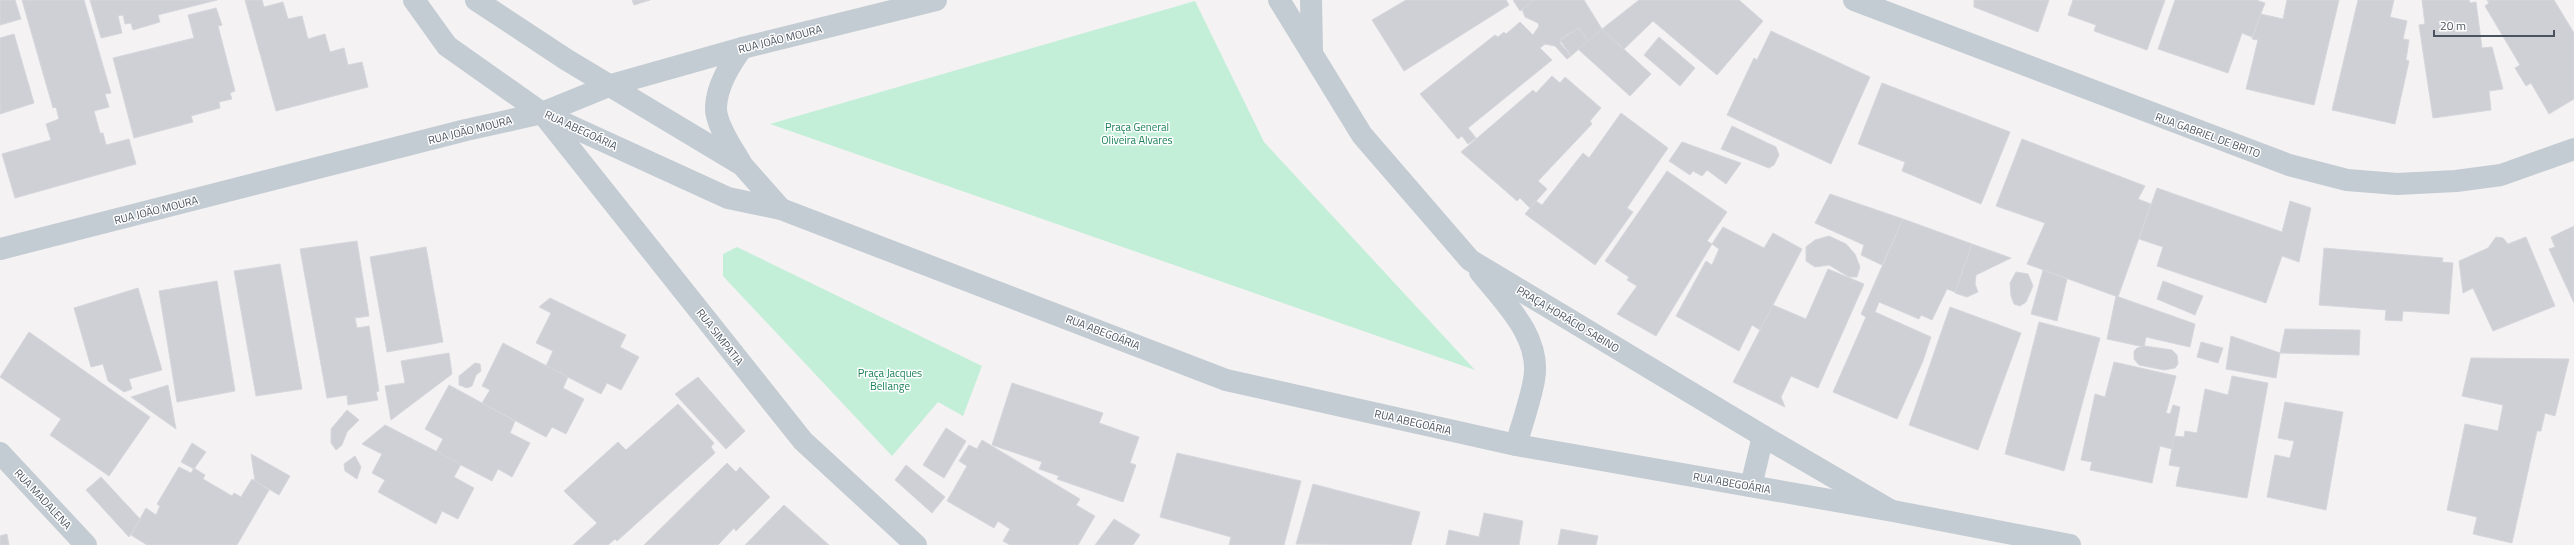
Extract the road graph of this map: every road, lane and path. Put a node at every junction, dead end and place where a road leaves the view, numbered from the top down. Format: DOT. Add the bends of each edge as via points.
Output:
graph roads {
  1 [pos="414,0"];
  2 [pos="476,0"];
  3 [pos="936,0"];
  4 [pos="1279,0"];
  5 [pos="1311,0"];
  6 [pos="1854,0"];
  7 [pos="742,48"];
  8 [pos="1312,51"];
  9 [pos="611,84"];
  10 [pos="542,113"];
  11 [pos="2574,149"];
  12 [pos="742,164"];
  13 [pos="781,209"];
  14 [pos="0,249"];
  15 [pos="1470,260"];
  16 [pos="1763,436"];
  17 [pos="1516,445"];
  18 [pos="0,453"];
  19 [pos="1751,486"];
  20 [pos="1893,511"];
  21 [pos="86,545"];
  22 [pos="916,545"];
  23 [pos="2070,545"];
  1 -- 10 [label="street, RUA ABEGOÁRIA" via="447,46"];
  2 -- 9 [label="street, RUA ABEGOÁRIA" via="568,60"];
  3 -- 7 [label="street, RUA JOÃO MOURA"];
  4 -- 8 [label="street, PRAÇA HORÁCIO SABINO"];
  5 -- 8 [label="street, PRAÇA HORÁCIO SABINO"];
  6 -- 11 [label="street, RUA GABRIEL DE BRITO" via="2289,165 2347,180 2397,184 2501,175"];
  7 -- 9 [label="street, RUA JOÃO MOURA"];
  7 -- 12 [label="street" via="726,71 716,107 724,133"];
  8 -- 15 [label="street, PRAÇA HORÁCIO SABINO" via="1362,135"];
  9 -- 10 [label="street, RUA JOÃO MOURA"];
  9 -- 12 [label="street, RUA ABEGOÁRIA"];
  10 -- 13 [label="street, RUA ABEGOÁRIA" via="728,198"];
  10 -- 14 [label="street, RUA JOÃO MOURA" via="466,130"];
  10 -- 22 [label="street, RUA SIMPATIA" via="803,441"];
  12 -- 13 [label="street, RUA ABEGOÁRIA"];
  13 -- 17 [label="street, RUA ABEGOÁRIA" via="1226,380"];
  15 -- 16 [label="street, PRAÇA HORÁCIO SABINO"];
  15 -- 17 [label="street" via="1520,323 1533,348 1534,379"];
  16 -- 19 [label="street"];
  16 -- 20 [label="street, PRAÇA HORÁCIO SABINO"];
  17 -- 19 [label="street, RUA ABEGOÁRIA"];
  18 -- 21 [label="street, RUA MADALENA"];
  19 -- 20 [label="street, RUA ABEGOÁRIA"];
  20 -- 23 [label="street, RUA ABEGOÁRIA"];
}
